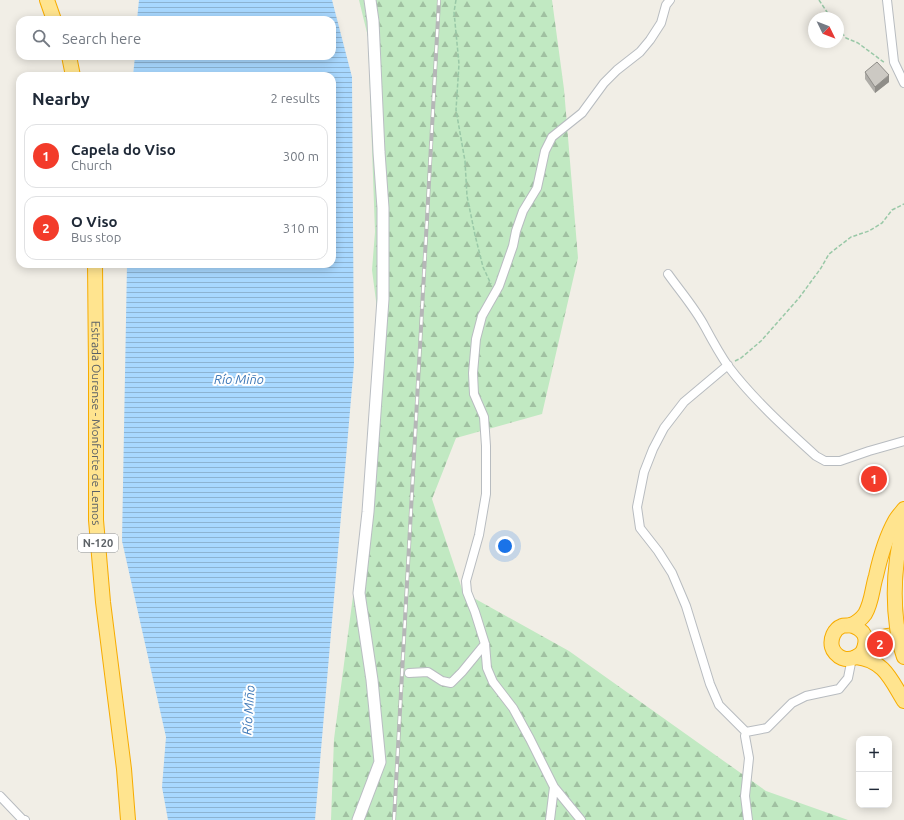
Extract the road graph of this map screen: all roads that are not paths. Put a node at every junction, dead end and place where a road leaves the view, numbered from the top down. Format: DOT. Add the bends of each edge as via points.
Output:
graph roads {
  1 [pos="47,0"];
  2 [pos="54,0"];
  3 [pos="370,0"];
  4 [pos="670,0"];
  5 [pos="887,0"];
  6 [pos="53,16"];
  7 [pos="58,16"];
  8 [pos="69,60"];
  9 [pos="73,72"];
  10 [pos="902,79"];
  11 [pos="94,268"];
  12 [pos="668,274"];
  13 [pos="728,365"];
  14 [pos="904,441"];
  15 [pos="904,509"];
  16 [pos="903,535"];
  17 [pos="856,627"];
  18 [pos="900,634"];
  19 [pos="882,637"];
  20 [pos="485,644"];
  21 [pos="857,656"];
  22 [pos="904,657"];
  23 [pos="409,673"];
  24 [pos="904,701"];
  25 [pos="746,732"];
  26 [pos="554,787"];
  27 [pos="0,796"];
  28 [pos="25,820"];
  29 [pos="128,820"];
  30 [pos="358,820"];
  31 [pos="550,820"];
  32 [pos="581,820"];
  33 [pos="748,820"];
  1 -- 6 [label="highway"];
  2 -- 7 [label="highway"];
  3 -- 30 [label="street" via="374,21 378,152 383,208 383,299 368,512 359,593 372,680 380,762"];
  4 -- 20 [label="street" via="660,23 640,52 604,83 582,113 552,137 545,151 537,188 523,211 499,286 482,316 476,339 474,394 484,417 486,494 466,581 467,592"];
  5 -- 10 [label="street" via="894,62"];
  8 -- 9 [label="highway"];
  11 -- 29 [label="highway, Estrada Ourense - Monforte de Lemos / N-120" via="96,520"];
  12 -- 13 [label="street" via="705,326 710,339"];
  13 -- 14 [label="street" via="762,404 816,456 825,461 840,461"];
  13 -- 25 [label="street" via="684,402 664,428 644,472 637,507 640,528 672,573 683,599 719,705"];
  15 -- 17 [label="highway" via="886,541 867,609"];
  16 -- 18 [label="highway" via="897,549 894,604"];
  17 -- 19 [label="highway"];
  17 -- 21 [label="highway" via="865,637 866,645"];
  17 -- 21 [label="highway" via="842,626 831,639 832,647 841,658"];
  18 -- 19 [label="highway"];
  18 -- 22 [label="highway"];
  19 -- 21 [label="highway"];
  20 -- 23 [label="street" via="451,683 442,681 428,672"];
  20 -- 26 [label="street" via="487,668 493,682 513,708"];
  21 -- 24 [label="highway" via="880,665"];
  21 -- 25 [label="street" via="848,678 839,689 806,696 792,703 767,728"];
  25 -- 33 [label="street" via="749,758 745,796"];
  26 -- 31 [label="street"];
  26 -- 32 [label="street"];
  27 -- 28 [label="street"];
}
